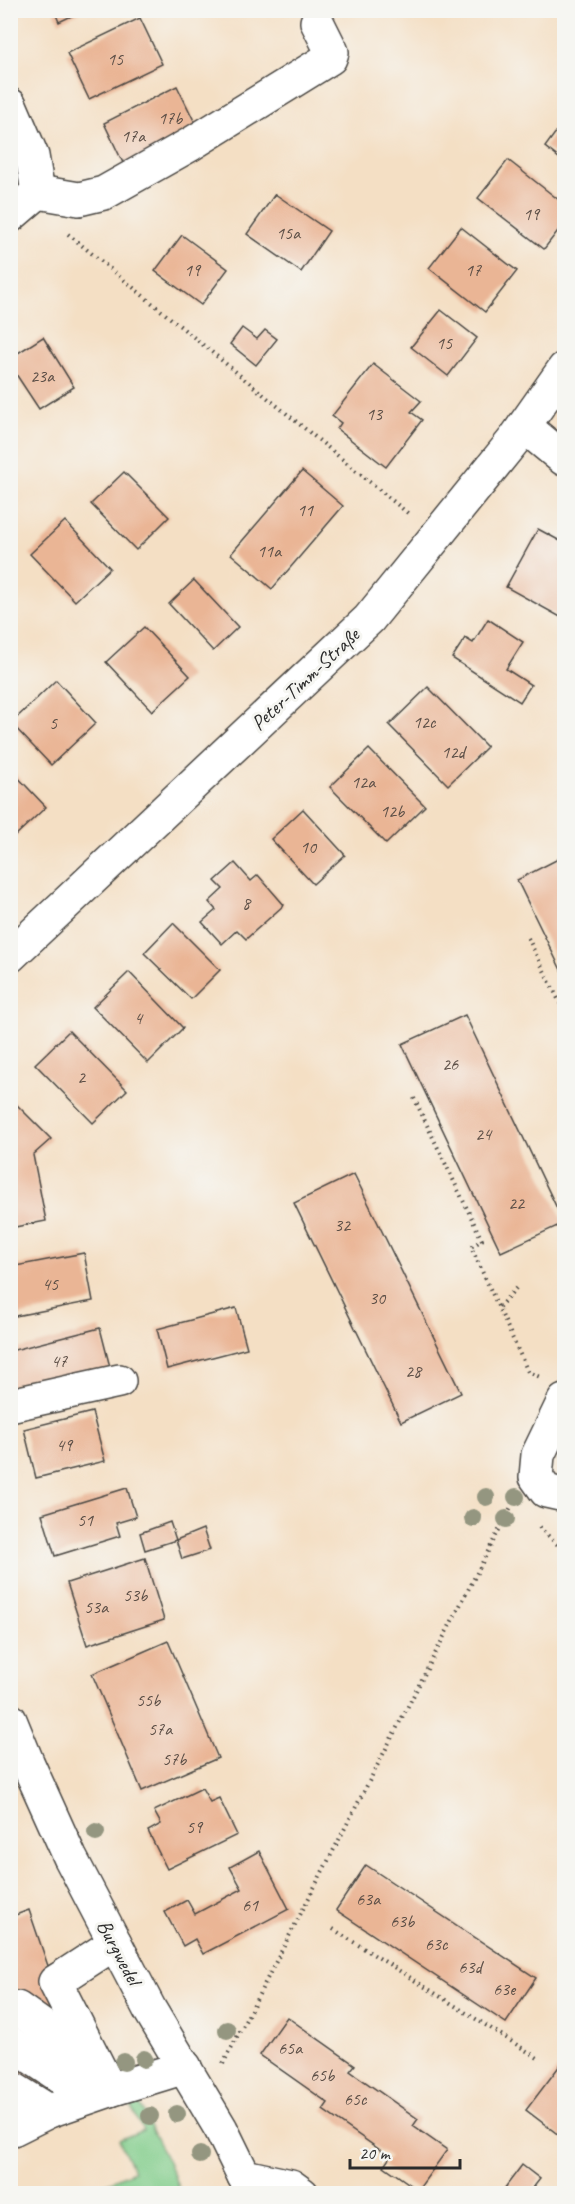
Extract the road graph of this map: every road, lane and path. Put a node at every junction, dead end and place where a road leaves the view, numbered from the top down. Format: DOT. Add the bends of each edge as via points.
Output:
graph roads {
  1 [pos="317,22"];
  2 [pos="10,105"];
  3 [pos="38,192"];
  4 [pos="10,216"];
  5 [pos="564,369"];
  6 [pos="524,426"];
  7 [pos="564,459"];
  8 [pos="439,535"];
  9 [pos="528,938"];
  10 [pos="10,956"];
  11 [pos="564,1011"];
  12 [pos="414,1098"];
  13 [pos="518,1287"];
  14 [pos="499,1307"];
  15 [pos="119,1381"];
  16 [pos="555,1390"];
  17 [pos="10,1405"];
  18 [pos="538,1455"];
  19 [pos="564,1495"];
  20 [pos="10,1720"];
  21 [pos="333,1929"];
  22 [pos="115,1942"];
  23 [pos="64,1999"];
  24 [pos="17,2008"];
  25 [pos="49,2031"];
  26 [pos="23,2052"];
  27 [pos="541,2060"];
  28 [pos="189,2074"];
  29 [pos="10,2087"];
  30 [pos="101,2094"];
  31 [pos="49,2111"];
  32 [pos="10,2127"];
  33 [pos="248,2188"];
  34 [pos="302,2193"];
  1 -- 3 [label="street" via="330,45 330,58 285,87 104,193 79,199"];
  2 -- 3 [label="street" via="32,156"];
  3 -- 4 [label="street"];
  3 -- 8 [label="path" via="60,228 407,513"];
  5 -- 6 [label="street, Peter-Timm-Straße"];
  6 -- 7 [label="street"];
  6 -- 8 [label="street, Peter-Timm-Straße"];
  8 -- 10 [label="street, Peter-Timm-Straße" via="369,619"];
  9 -- 11 [label="path"];
  12 -- 14 [label="path" via="482,1240 471,1247"];
  13 -- 14 [label="path"];
  14 -- 16 [label="path" via="528,1372"];
  15 -- 17 [label="street"];
  16 -- 18 [label="street"];
  18 -- 19 [label="street" via="536,1477 546,1491"];
  18 -- 28 [label="path" via="223,2064"];
  20 -- 22 [label="street, Burgwedel" via="70,1857"];
  21 -- 27 [label="path"];
  22 -- 23 [label="street" via="55,1982"];
  22 -- 28 [label="street, Burgwedel"];
  23 -- 25 [label="street"];
  23 -- 30 [label="street"];
  24 -- 25 [label="street"];
  25 -- 26 [label="street"];
  25 -- 30 [label="street" via="59,2038 78,2070"];
  26 -- 30 [label="street"];
  28 -- 30 [label="street"];
  28 -- 33 [label="street, Burgwedel" via="221,2129"];
  29 -- 31 [label="street"];
  30 -- 31 [label="street"];
  31 -- 32 [label="street"];
  33 -- 34 [label="street" via="291,2186"];
}
